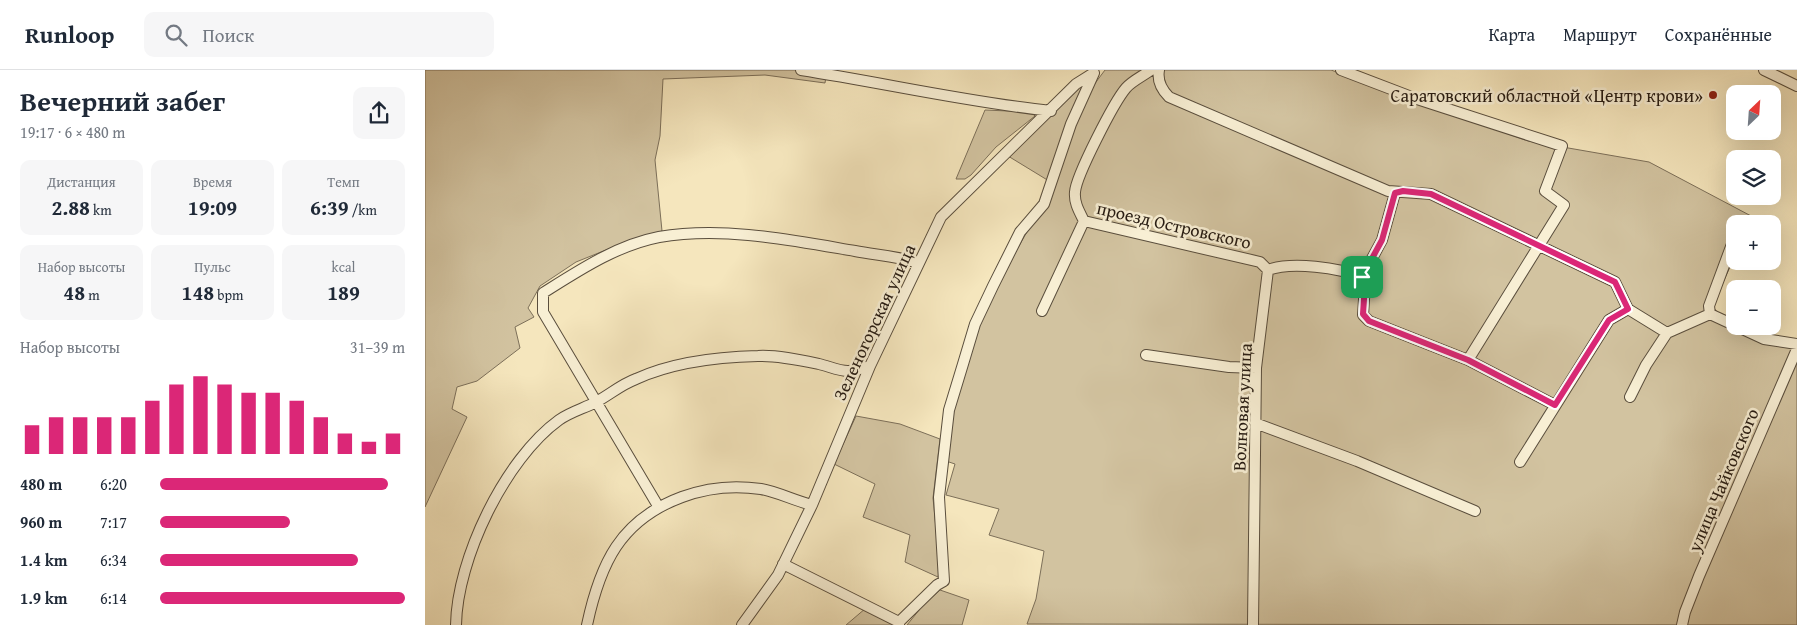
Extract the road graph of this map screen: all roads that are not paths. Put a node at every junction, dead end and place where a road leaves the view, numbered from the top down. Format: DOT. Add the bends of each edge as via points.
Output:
graph roads {
  1 [pos="801,70"];
  2 [pos="1151,70"];
  3 [pos="1159,70"];
  4 [pos="1341,70"];
  5 [pos="1765,70"];
  6 [pos="1094,72"];
  7 [pos="1797,86"];
  8 [pos="1051,110"];
  9 [pos="1395,193"];
  10 [pos="1084,221"];
  11 [pos="1539,246"];
  12 [pos="1726,258"];
  13 [pos="918,263"];
  14 [pos="1268,270"];
  15 [pos="1362,277"];
  16 [pos="1628,309"];
  17 [pos="1042,311"];
  18 [pos="1710,314"];
  19 [pos="1667,332"];
  20 [pos="1797,344"];
  21 [pos="1797,349"];
  22 [pos="1146,355"];
  23 [pos="1468,360"];
  24 [pos="870,366"];
  25 [pos="1256,368"];
  26 [pos="1630,397"];
  27 [pos="595,403"];
  28 [pos="1555,405"];
  29 [pos="1255,423"];
  30 [pos="1520,462"];
  31 [pos="812,505"];
  32 [pos="658,506"];
  33 [pos="1475,511"];
  34 [pos="783,564"];
  35 [pos="899,623"];
  36 [pos="456,625"];
  37 [pos="587,625"];
  38 [pos="742,625"];
  39 [pos="1253,625"];
  40 [pos="1682,625"];
  1 -- 8 [label="street" via="893,84 986,104"];
  2 -- 10 [label="street" via="1127,88 1110,112 1094,146 1075,190 1076,205"];
  3 -- 9 [label="street" via="1162,90 1169,97"];
  4 -- 11 [label="street" via="1417,99 1562,146 1545,191 1564,205"];
  5 -- 7 [label="street"];
  6 -- 8 [label="street, Зеленогорская улица" via="1076,84"];
  6 -- 35 [label="street" via="1071,124 1044,204 1021,232 975,324 949,410 939,497 944,581"];
  8 -- 13 [label="street, Зеленогорская улица" via="941,217"];
  9 -- 11 [label="street" via="1431,194"];
  9 -- 15 [label="street" via="1382,240"];
  10 -- 14 [label="street, проезд Островского" via="1259,262"];
  10 -- 17 [label="street"];
  11 -- 16 [label="street" via="1615,282"];
  11 -- 23 [label="street"];
  12 -- 18 [label="street" via="1709,306"];
  13 -- 24 [label="street, Зеленогорская улица"];
  13 -- 27 [label="street" via="790,239 701,234 658,237 617,252 543,293 543,312"];
  14 -- 15 [label="street, проезд Островского" via="1278,266 1310,267"];
  14 -- 25 [label="street, Волновая улица"];
  15 -- 23 [label="street" via="1365,284 1363,314 1369,321"];
  16 -- 19 [label="street"];
  16 -- 28 [label="street" via="1609,320"];
  18 -- 19 [label="street"];
  18 -- 20 [label="street" via="1764,339"];
  19 -- 26 [label="street"];
  21 -- 40 [label="street, улица Чайковского" via="1699,576"];
  22 -- 25 [label="street"];
  23 -- 28 [label="street"];
  24 -- 27 [label="street" via="848,371 761,356 715,359 670,367 635,379"];
  24 -- 31 [label="street, Зеленогорская улица"];
  25 -- 29 [label="street, Волновая улица"];
  27 -- 32 [label="street"];
  27 -- 36 [label="street" via="560,419 543,434 520,461 488,510 463,575"];
  28 -- 30 [label="street"];
  29 -- 33 [label="street" via="1357,461"];
  29 -- 39 [label="street, Волновая улица"];
  31 -- 32 [label="street" via="761,489 725,488 698,491"];
  31 -- 34 [label="street, Зеленогорская улица"];
  32 -- 37 [label="street" via="631,527 612,552 600,577"];
  34 -- 35 [label="street"];
  34 -- 38 [label="street, Зеленогорская улица"];
}
